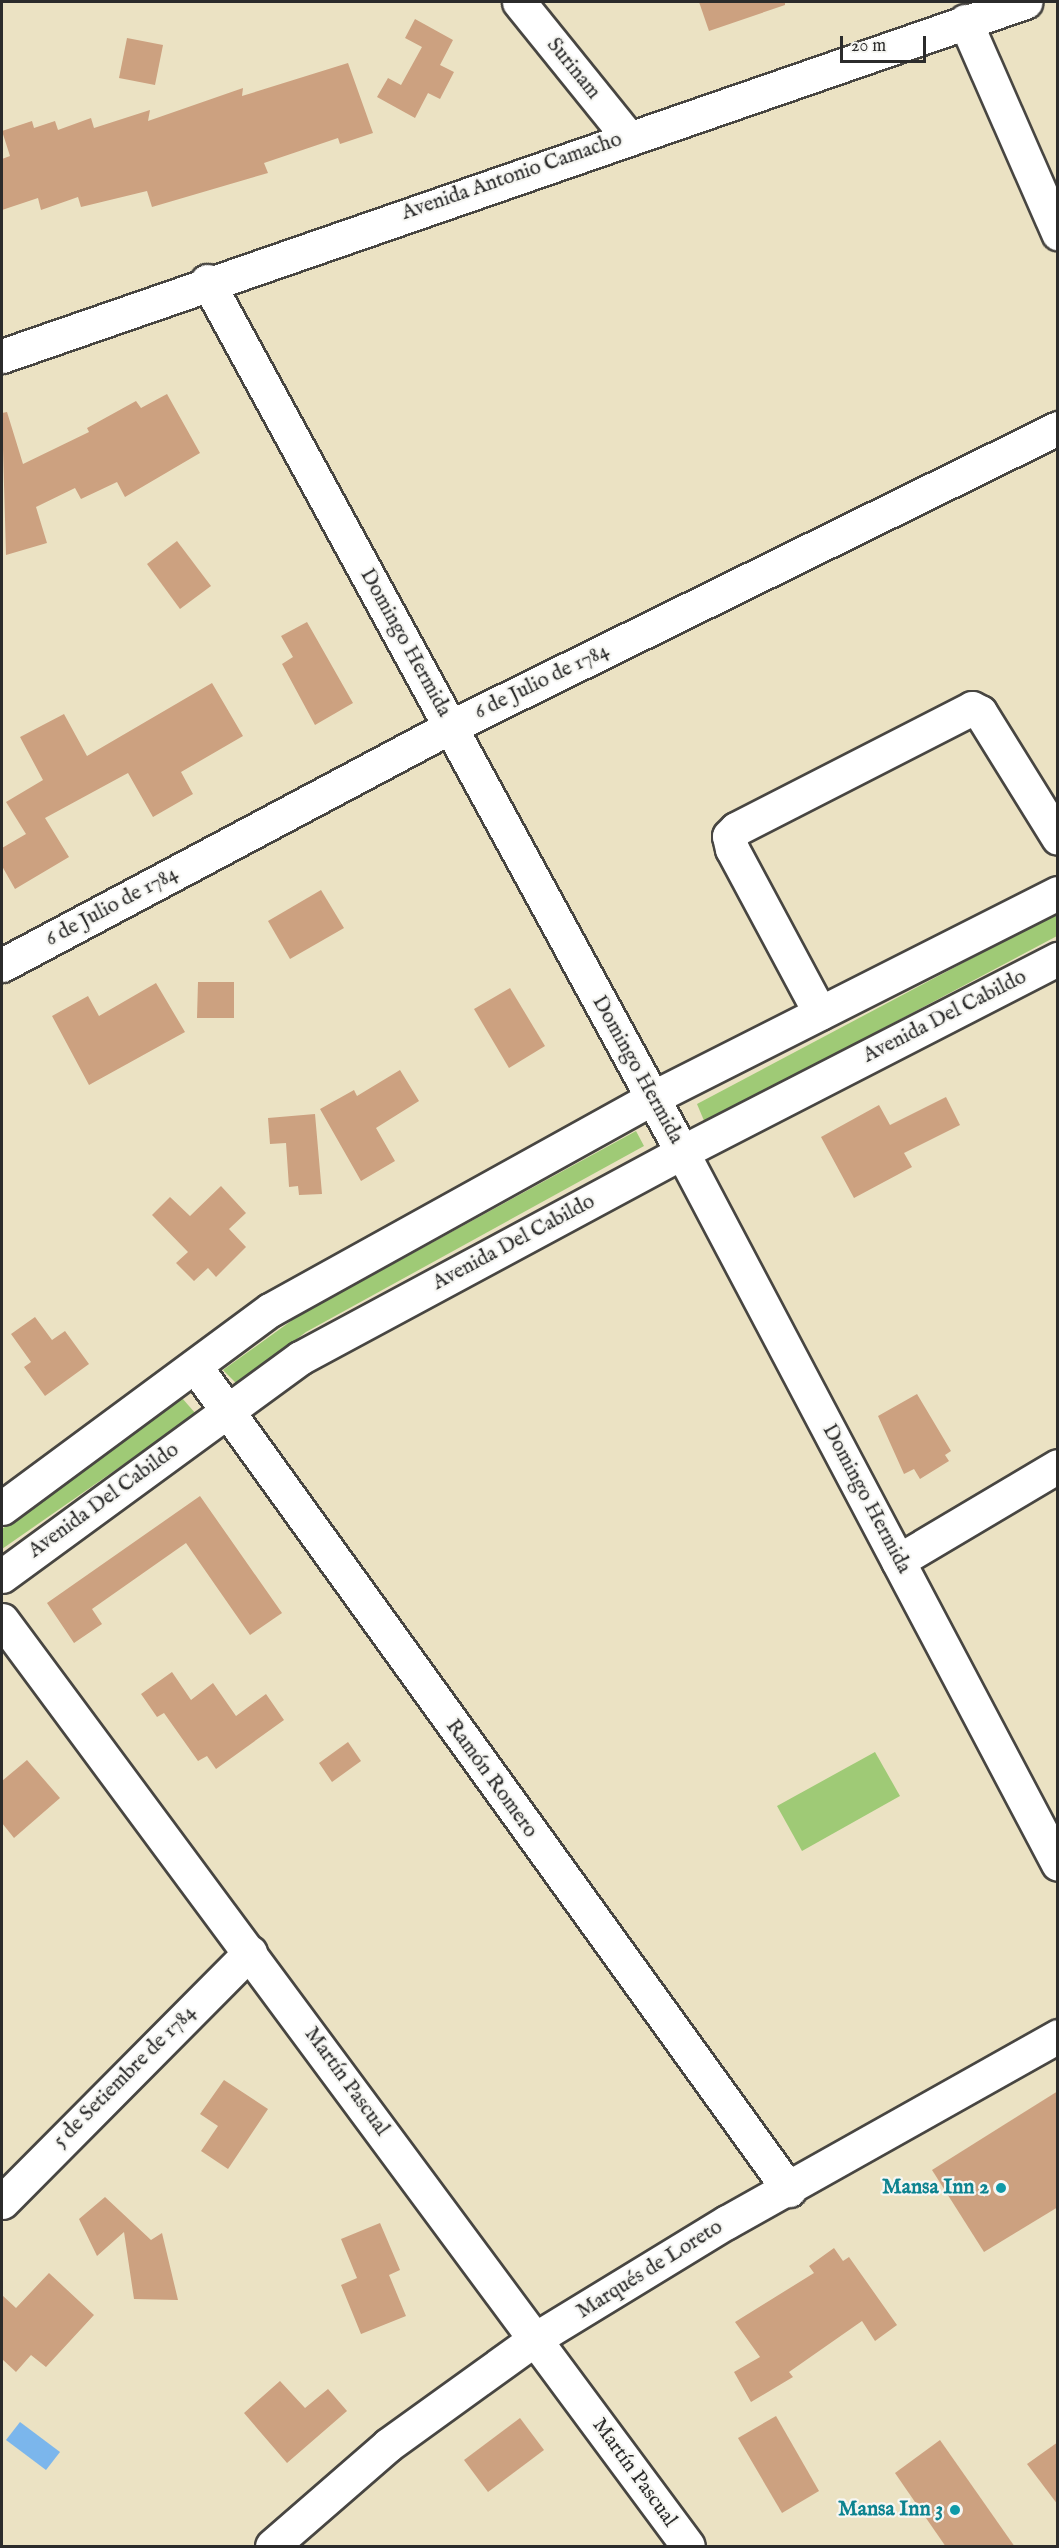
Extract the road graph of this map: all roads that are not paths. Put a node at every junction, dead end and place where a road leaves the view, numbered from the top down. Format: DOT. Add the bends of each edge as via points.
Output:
graph roads {
  1 [pos="519,2"];
  2 [pos="1025,2"];
  3 [pos="965,21"];
  4 [pos="628,137"];
  5 [pos="1058,233"];
  6 [pos="207,281"];
  7 [pos="7,346"];
  8 [pos="1058,428"];
  9 [pos="450,727"];
  10 [pos="1058,838"];
  11 [pos="1058,893"];
  12 [pos="1058,959"];
  13 [pos="2,965"];
  14 [pos="820,1013"];
  15 [pos="652,1098"];
  16 [pos="682,1152"];
  17 [pos="195,1366"];
  18 [pos="226,1412"];
  19 [pos="1058,1466"];
  20 [pos="2,1508"];
  21 [pos="898,1561"];
  22 [pos="2,1576"];
  23 [pos="2,1620"];
  24 [pos="1058,1864"];
  25 [pos="250,1952"];
  26 [pos="1058,2036"];
  27 [pos="789,2190"];
  28 [pos="2,2202"];
  29 [pos="535,2339"];
  30 [pos="272,2547"];
  31 [pos="688,2547"];
  1 -- 4 [label="street, Surinam"];
  2 -- 3 [label="street, Avenida Antonio Camacho"];
  3 -- 4 [label="street, Avenida Antonio Camacho"];
  3 -- 5 [label="street"];
  4 -- 6 [label="street, Avenida Antonio Camacho"];
  6 -- 7 [label="street, Avenida Antonio Camacho"];
  6 -- 9 [label="street, Domingo Hermida"];
  8 -- 9 [label="street, 6 de Julio de 1784"];
  9 -- 13 [label="street, 6 de Julio de 1784"];
  9 -- 15 [label="street, Domingo Hermida"];
  10 -- 14 [label="street" via="980,712 972,708 736,829 729,836 732,849"];
  11 -- 14 [label="street"];
  12 -- 16 [label="street, Avenida Del Cabildo"];
  14 -- 15 [label="street"];
  15 -- 16 [label="street, Domingo Hermida"];
  15 -- 17 [label="street" via="270,1310"];
  16 -- 18 [label="street, Avenida Del Cabildo" via="300,1358"];
  16 -- 21 [label="street, Domingo Hermida"];
  17 -- 18 [label="street, Ramón Romero"];
  17 -- 20 [label="street"];
  18 -- 22 [label="street, Avenida Del Cabildo"];
  18 -- 27 [label="street, Ramón Romero"];
  19 -- 21 [label="street"];
  21 -- 24 [label="street, Domingo Hermida"];
  23 -- 25 [label="street, Martín Pascual"];
  25 -- 28 [label="street, 5 de Setiembre de 1784"];
  25 -- 29 [label="street, Martín Pascual"];
  26 -- 27 [label="street, Marqués de Loreto"];
  27 -- 29 [label="street, Marqués de Loreto"];
  29 -- 30 [label="street, Marqués de Loreto" via="388,2445"];
  29 -- 31 [label="street, Martín Pascual"];
}
